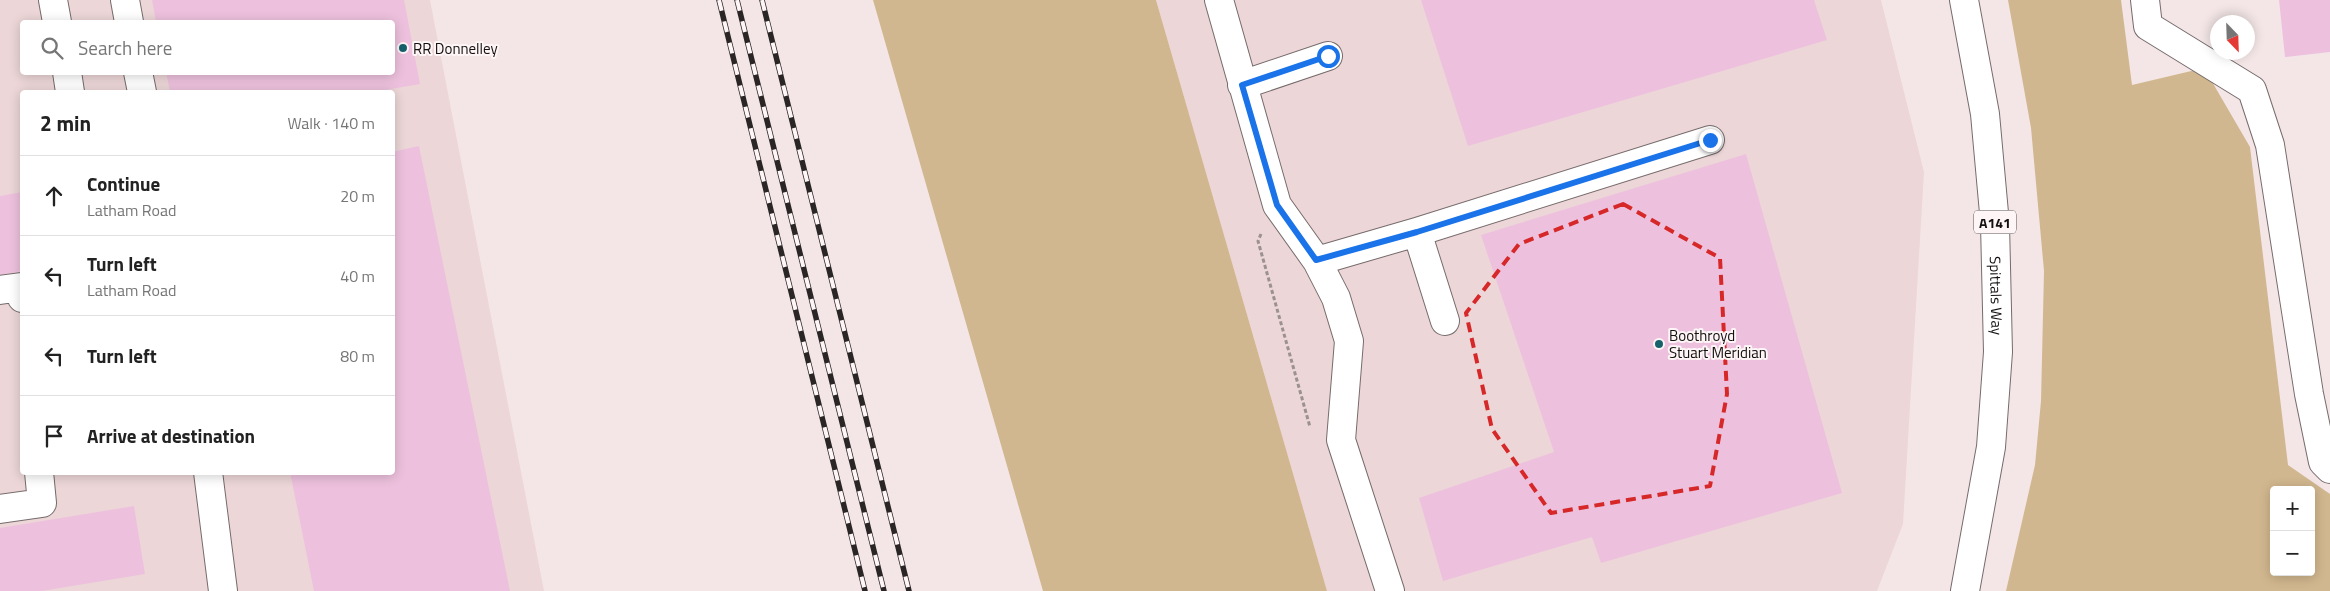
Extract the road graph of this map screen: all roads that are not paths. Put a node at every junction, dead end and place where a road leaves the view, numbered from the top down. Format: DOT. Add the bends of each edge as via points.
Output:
graph roads {
  1 [pos="53,0"];
  2 [pos="125,0"];
  3 [pos="1219,0"];
  4 [pos="1964,0"];
  5 [pos="2145,0"];
  6 [pos="57,20"];
  7 [pos="129,20"];
  8 [pos="1328,56"];
  9 [pos="67,75"];
  10 [pos="139,75"];
  11 [pos="1242,85"];
  12 [pos="70,90"];
  13 [pos="142,90"];
  14 [pos="1710,140"];
  15 [pos="1417,232"];
  16 [pos="1316,260"];
  17 [pos="20,287"];
  18 [pos="0,290"];
  19 [pos="1445,320"];
  20 [pos="2330,468"];
  21 [pos="39,475"];
  22 [pos="208,475"];
  23 [pos="0,509"];
  24 [pos="223,591"];
  25 [pos="1390,591"];
  26 [pos="1965,591"];
  1 -- 6 [label="main road"];
  2 -- 7 [label="main road"];
  3 -- 11 [label="main road"];
  4 -- 26 [label="main road, Spittals Way / A141" via="1986,114 1996,224 1998,352 1990,447"];
  5 -- 20 [label="main road" via="2148,26 2252,90 2270,145 2309,394 2324,462"];
  8 -- 11 [label="main road"];
  9 -- 12 [label="main road"];
  10 -- 13 [label="main road"];
  11 -- 16 [label="main road" via="1277,205"];
  14 -- 15 [label="main road"];
  15 -- 16 [label="main road"];
  15 -- 19 [label="main road"];
  16 -- 25 [label="main road" via="1336,298 1349,341 1341,440"];
  17 -- 18 [label="main road"];
  21 -- 23 [label="main road" via="42,503"];
  22 -- 24 [label="main road"];
}
